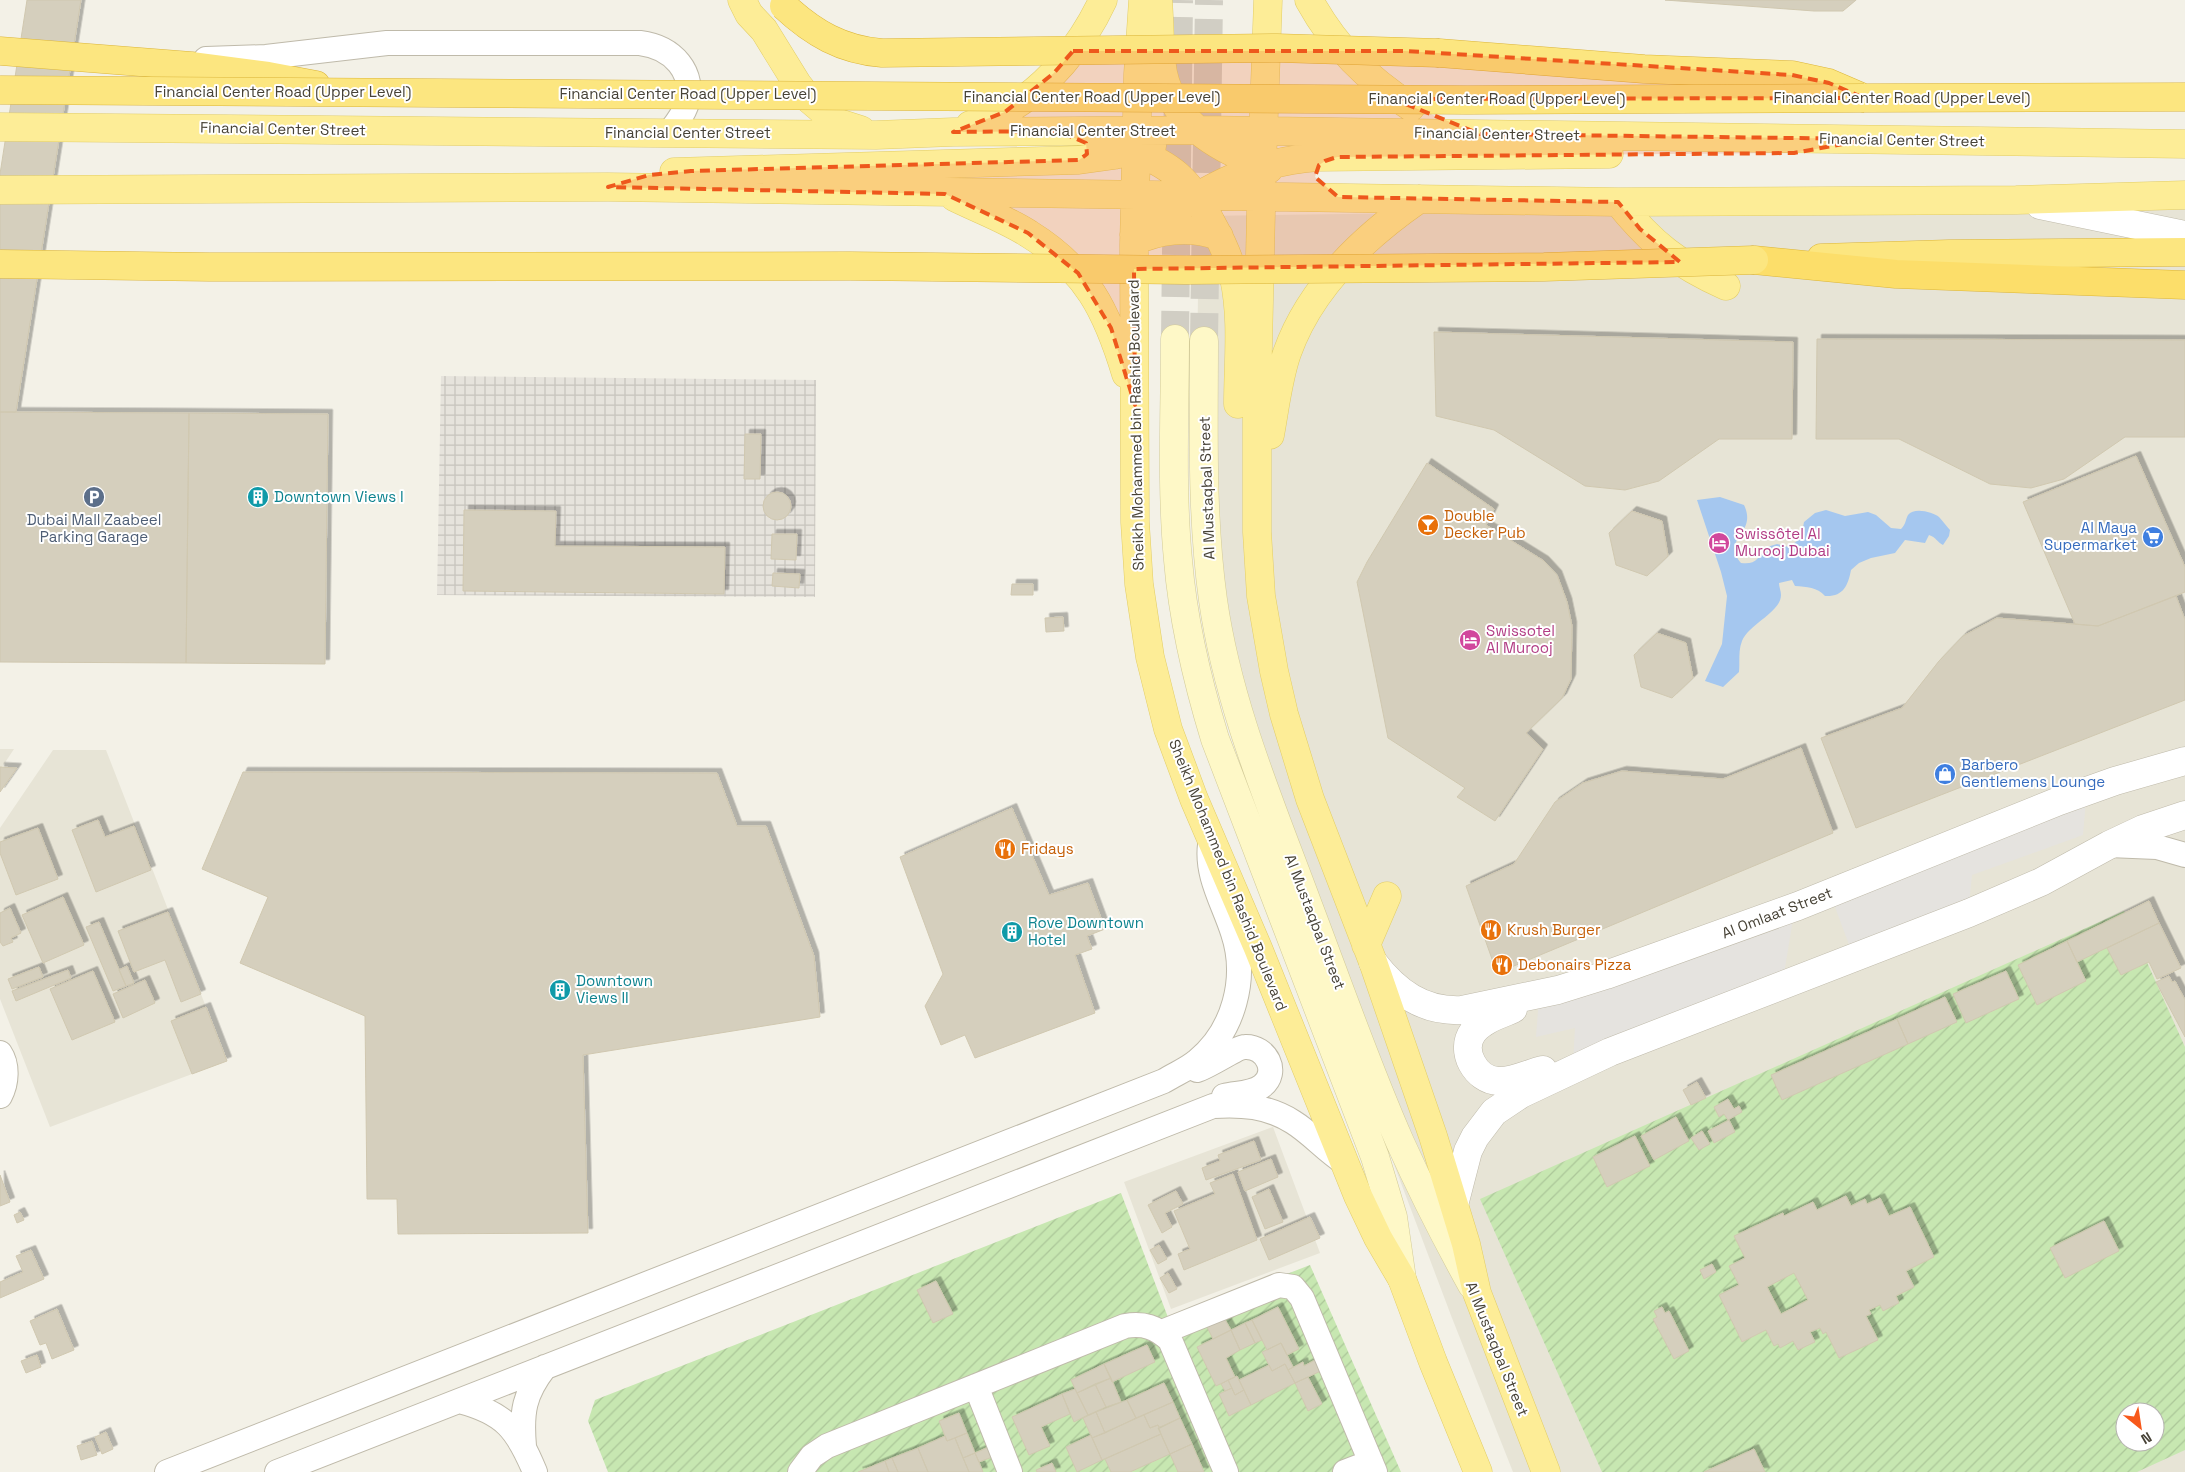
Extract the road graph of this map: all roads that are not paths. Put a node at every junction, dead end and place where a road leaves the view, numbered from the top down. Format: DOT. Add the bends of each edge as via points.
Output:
graph roads {
  1 [pos="742,0"];
  2 [pos="1103,0"];
  3 [pos="1143,0"];
  4 [pos="1158,0"];
  5 [pos="1268,0"];
  6 [pos="1309,0"];
  7 [pos="781,3"];
  8 [pos="0,43"];
  9 [pos="0,51"];
  10 [pos="1165,77"];
  11 [pos="1264,79"];
  12 [pos="0,90"];
  13 [pos="344,92"];
  14 [pos="2185,97"];
  15 [pos="1864,98"];
  16 [pos="0,127"];
  17 [pos="1198,130"];
  18 [pos="1058,131"];
  19 [pos="953,132"];
  20 [pos="1263,132"];
  21 [pos="668,133"];
  22 [pos="1480,134"];
  23 [pos="876,135"];
  24 [pos="1870,140"];
  25 [pos="1137,141"];
  26 [pos="2185,144"];
  27 [pos="1337,156"];
  28 [pos="1079,160"];
  29 [pos="1262,166"];
  30 [pos="608,188"];
  31 [pos="0,190"];
  32 [pos="946,194"];
  33 [pos="2185,195"];
  34 [pos="1135,196"];
  35 [pos="1198,196"];
  36 [pos="1262,197"];
  37 [pos="1338,197"];
  38 [pos="1419,199"];
  39 [pos="2016,200"];
  40 [pos="1618,202"];
  41 [pos="1219,236"];
  42 [pos="2185,236"];
  43 [pos="1134,239"];
  44 [pos="2185,252"];
  45 [pos="1754,260"];
  46 [pos="0,264"];
  47 [pos="2185,285"];
  48 [pos="1726,286"];
  49 [pos="1175,339"];
  50 [pos="1204,341"];
  51 [pos="1135,405"];
  52 [pos="1258,500"];
  53 [pos="2180,759"];
  54 [pos="2185,815"];
  55 [pos="1211,838"];
  56 [pos="2110,845"];
  57 [pos="2185,855"];
  58 [pos="1387,896"];
  59 [pos="1370,954"];
  60 [pos="1558,990"];
  61 [pos="0,1053"];
  62 [pos="1584,1064"];
  63 [pos="1164,1080"];
  64 [pos="0,1096"];
  65 [pos="1178,1119"];
  66 [pos="1345,1163"];
  67 [pos="1454,1204"];
  68 [pos="1402,1278"];
  69 [pos="1477,1293"];
  70 [pos="1162,1332"];
  71 [pos="545,1367"];
  72 [pos="976,1386"];
  73 [pos="459,1401"];
  74 [pos="524,1446"];
  75 [pos="1373,1467"];
  76 [pos="167,1472"];
  77 [pos="277,1472"];
  78 [pos="535,1472"];
  79 [pos="800,1472"];
  80 [pos="1010,1472"];
  81 [pos="1226,1472"];
  82 [pos="1345,1472"];
  83 [pos="1478,1472"];
  84 [pos="1546,1472"];
  1 -- 23 [label="main road" via="809,99 836,122"];
  2 -- 19 [label="main road" via="1082,39 1054,73 1027,97 1005,112"];
  3 -- 25 [label="main road, Sheikh Mohammed bin Rashid Boulevard"];
  4 -- 10 [label="main road"];
  5 -- 11 [label="main road"];
  6 -- 22 [label="main road" via="1343,52 1389,92 1440,121"];
  7 -- 15 [label="highway, bridge" via="828,39 868,52 1277,48 1405,51 1644,69 1792,75 1829,83"];
  8 -- 21 [label="street" via="233,59 388,43 640,43 653,45 670,54 683,68 687,80 686,106"];
  9 -- 13 [label="highway, bridge" via="230,70"];
  10 -- 11 [label="main road" via="1188,89 1215,93 1242,88"];
  10 -- 17 [label="main road" via="1172,101"];
  11 -- 17 [label="main road" via="1232,110"];
  11 -- 20 [label="main road"];
  12 -- 13 [label="highway, Financial Center Road (Upper Level), bridge"];
  13 -- 15 [label="highway, Financial Center Road (Upper Level), bridge" via="1457,100"];
  14 -- 15 [label="highway, Financial Center Road (Upper Level)"];
  16 -- 21 [label="main road, Financial Center Street"];
  17 -- 20 [label="main road, Financial Center Street"];
  17 -- 25 [label="main road, Financial Center Street"];
  17 -- 29 [label="main road" via="1217,145"];
  18 -- 19 [label="main road, Financial Center Street"];
  18 -- 25 [label="main road, Financial Center Street" via="1090,131"];
  18 -- 28 [label="main road" via="1086,143 1087,154"];
  19 -- 23 [label="main road, Financial Center Street"];
  20 -- 22 [label="main road, Financial Center Street"];
  20 -- 29 [label="main road"];
  21 -- 23 [label="main road, Financial Center Street"];
  22 -- 24 [label="main road, Financial Center Street"];
  24 -- 26 [label="main road, Financial Center Street"];
  24 -- 27 [label="main road" via="1794,153"];
  25 -- 28 [label="main road"];
  25 -- 34 [label="main road, Sheikh Mohammed bin Rashid Boulevard"];
  25 -- 35 [label="main road"];
  27 -- 29 [label="main road" via="1299,158"];
  27 -- 37 [label="main road" via="1319,164 1315,177 1318,183"];
  28 -- 30 [label="main road" via="684,171 649,175"];
  29 -- 35 [label="main road" via="1229,178"];
  29 -- 36 [label="main road"];
  29 -- 37 [label="main road"];
  30 -- 31 [label="main road"];
  30 -- 32 [label="main road"];
  32 -- 34 [label="main road"];
  32 -- 51 [label="main road" via="1028,233 1078,273 1097,299 1111,328"];
  33 -- 39 [label="main road"];
  34 -- 35 [label="main road"];
  34 -- 43 [label="main road, Sheikh Mohammed bin Rashid Boulevard"];
  35 -- 36 [label="main road"];
  35 -- 41 [label="main road"];
  35 -- 43 [label="main road"];
  36 -- 37 [label="main road"];
  36 -- 52 [label="main road"];
  37 -- 38 [label="main road"];
  38 -- 40 [label="main road"];
  38 -- 52 [label="main road" via="1356,249 1328,282 1296,332 1281,374"];
  39 -- 40 [label="main road"];
  39 -- 42 [label="street"];
  40 -- 48 [label="main road" via="1640,229 1666,252 1695,272"];
  41 -- 43 [label="main road" via="1170,230"];
  41 -- 52 [label="main road" via="1229,259 1238,298 1239,421"];
  43 -- 51 [label="main road, Sheikh Mohammed bin Rashid Boulevard"];
  44 -- 45 [label="highway"];
  45 -- 46 [label="highway, bridge" via="1544,267 1206,270"];
  45 -- 47 [label="highway" via="1896,274"];
  49 -- 68 [label="main road, Al Mustaqbal Street" via="1178,559 1183,605 1198,677 1215,739 1375,1157 1393,1216"];
  50 -- 69 [label="main road, Al Mustaqbal Street" via="1204,514 1221,645 1236,704 1258,771 1399,1141"];
  51 -- 55 [label="main road, Sheikh Mohammed bin Rashid Boulevard" via="1136,538 1143,620 1168,729"];
  52 -- 59 [label="main road" via="1261,596 1284,714 1310,799"];
  53 -- 60 [label="street, Al Omlaat Street" via="2059,801 1798,906"];
  54 -- 56 [label="street"];
  55 -- 63 [label="street" via="1212,876 1234,935 1239,957 1239,981 1226,1026 1213,1045 1196,1062"];
  55 -- 66 [label="main road, Sheikh Mohammed bin Rashid Boulevard"];
  56 -- 57 [label="street" via="2157,847"];
  56 -- 62 [label="street" via="2041,882 1969,913"];
  58 -- 59 [label="main road"];
  59 -- 60 [label="street, Al Omlaat Street" via="1392,985 1404,994 1431,1008 1446,1011"];
  59 -- 67 [label="main road"];
  60 -- 62 [label="street" via="1480,1025 1472,1033 1469,1058 1475,1070 1485,1078 1497,1081"];
  61 -- 64 [label="street" via="6,1073"];
  62 -- 67 [label="street" via="1521,1094 1494,1112 1468,1151"];
  63 -- 65 [label="street" via="1206,1067 1243,1046 1260,1050 1270,1064 1269,1076 1262,1086 1223,1096"];
  63 -- 76 [label="street"];
  65 -- 66 [label="street" via="1213,1106 1234,1104 1275,1112 1293,1122"];
  65 -- 71 [label="street"];
  66 -- 68 [label="main road, Sheikh Mohammed bin Rashid Boulevard" via="1378,1238"];
  67 -- 69 [label="main road"];
  68 -- 83 [label="main road, Al Mustaqbal Street"];
  69 -- 84 [label="main road, Al Mustaqbal Street"];
  70 -- 72 [label="street" via="1144,1325 1125,1326"];
  70 -- 75 [label="street" via="1279,1285 1293,1287 1302,1298"];
  70 -- 81 [label="street" via="1176,1350"];
  71 -- 73 [label="street"];
  71 -- 74 [label="street" via="526,1400 522,1421"];
  72 -- 79 [label="street" via="827,1446 812,1456"];
  72 -- 80 [label="street"];
  73 -- 74 [label="street" via="495,1413"];
  73 -- 77 [label="street"];
  74 -- 78 [label="street"];
  75 -- 82 [label="street"];
}
